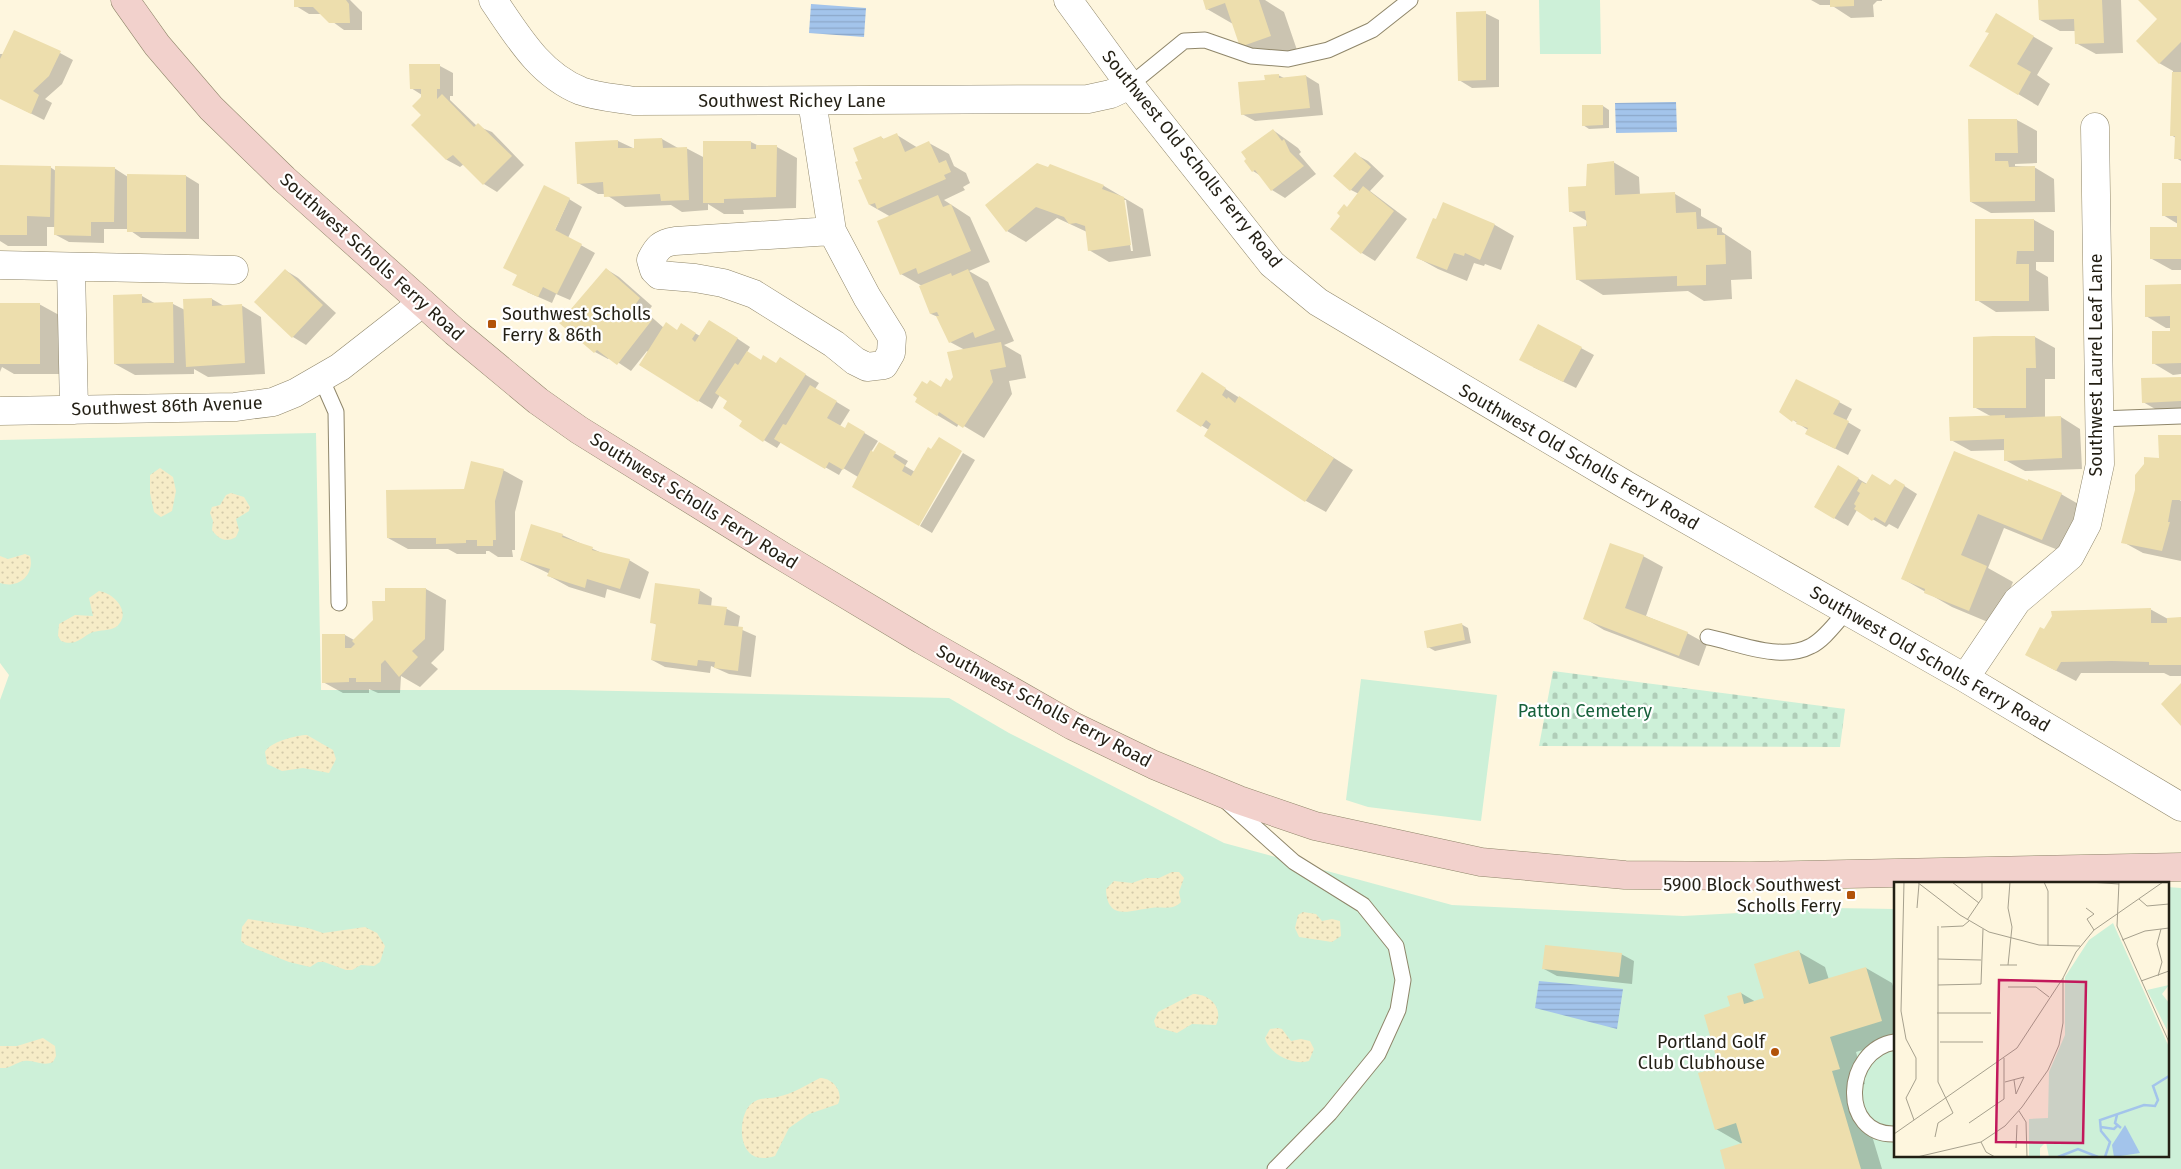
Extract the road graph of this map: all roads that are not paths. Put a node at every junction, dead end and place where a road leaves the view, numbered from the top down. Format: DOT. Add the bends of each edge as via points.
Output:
graph roads {
  1 [pos="125,0"];
  2 [pos="493,0"];
  3 [pos="1068,0"];
  4 [pos="1410,0"];
  5 [pos="1130,85"];
  6 [pos="812,101"];
  7 [pos="2095,127"];
  8 [pos="832,231"];
  9 [pos="0,265"];
  10 [pos="71,266"];
  11 [pos="234,270"];
  12 [pos="422,303"];
  13 [pos="321,378"];
  14 [pos="74,410"];
  15 [pos="0,411"];
  16 [pos="2181,416"];
  17 [pos="2099,419"];
  18 [pos="339,603"];
  19 [pos="1847,610"];
  20 [pos="1708,636"];
  21 [pos="1965,678"];
  22 [pos="1214,790"];
  23 [pos="2181,807"];
  24 [pos="2181,867"];
  25 [pos="1894,1042"];
  26 [pos="1894,1134"];
  27 [pos="1275,1169"];
  1 -- 12 [label="main road, Southwest Scholls Ferry Road" via="211,108 284,179"];
  2 -- 6 [label="street, Southwest Richey Lane" via="536,61 558,79 582,91 634,101"];
  3 -- 5 [label="street, Southwest Old Scholls Ferry Road"];
  4 -- 5 [label="lane" via="1372,30 1328,50 1288,58 1251,56 1204,40 1184,41"];
  5 -- 6 [label="street, Southwest Richey Lane" via="1111,94 1088,99"];
  5 -- 19 [label="street, Southwest Old Scholls Ferry Road" via="1272,264 1318,302 1617,480"];
  6 -- 8 [label="street"];
  7 -- 17 [label="street, Southwest Laurel Leaf Lane"];
  8 -- 8 [label="street" via="675,241 664,243 651,260 659,276 723,283 754,294 834,344 855,361 868,367 884,365 891,353 892,337"];
  9 -- 10 [label="street"];
  10 -- 11 [label="street"];
  10 -- 14 [label="street"];
  12 -- 13 [label="street, Southwest 86th Avenue"];
  12 -- 22 [label="main road, Southwest Scholls Ferry Road" via="508,377 579,430 782,556 1074,726 1154,766"];
  13 -- 14 [label="street, Southwest 86th Avenue" via="273,402 235,407"];
  13 -- 18 [label="lane" via="336,412"];
  14 -- 15 [label="street, Southwest 86th Avenue"];
  16 -- 17 [label="lane"];
  17 -- 21 [label="street, Southwest Laurel Leaf Lane" via="2100,464 2087,524 2070,556 2017,601"];
  19 -- 20 [label="lane" via="1812,646 1799,651 1774,652"];
  19 -- 21 [label="street, Southwest Old Scholls Ferry Road"];
  21 -- 23 [label="street, Southwest Old Scholls Ferry Road"];
  22 -- 24 [label="main road, Southwest Scholls Ferry Road" via="1316,826 1481,862 1625,875 1750,876"];
  22 -- 27 [label="lane" via="1294,862 1363,905 1396,946 1402,980 1398,1010 1378,1054 1330,1113"];
  25 -- 26 [label="lane" via="1881,1045 1862,1061 1855,1089 1860,1116 1867,1128"];
}
